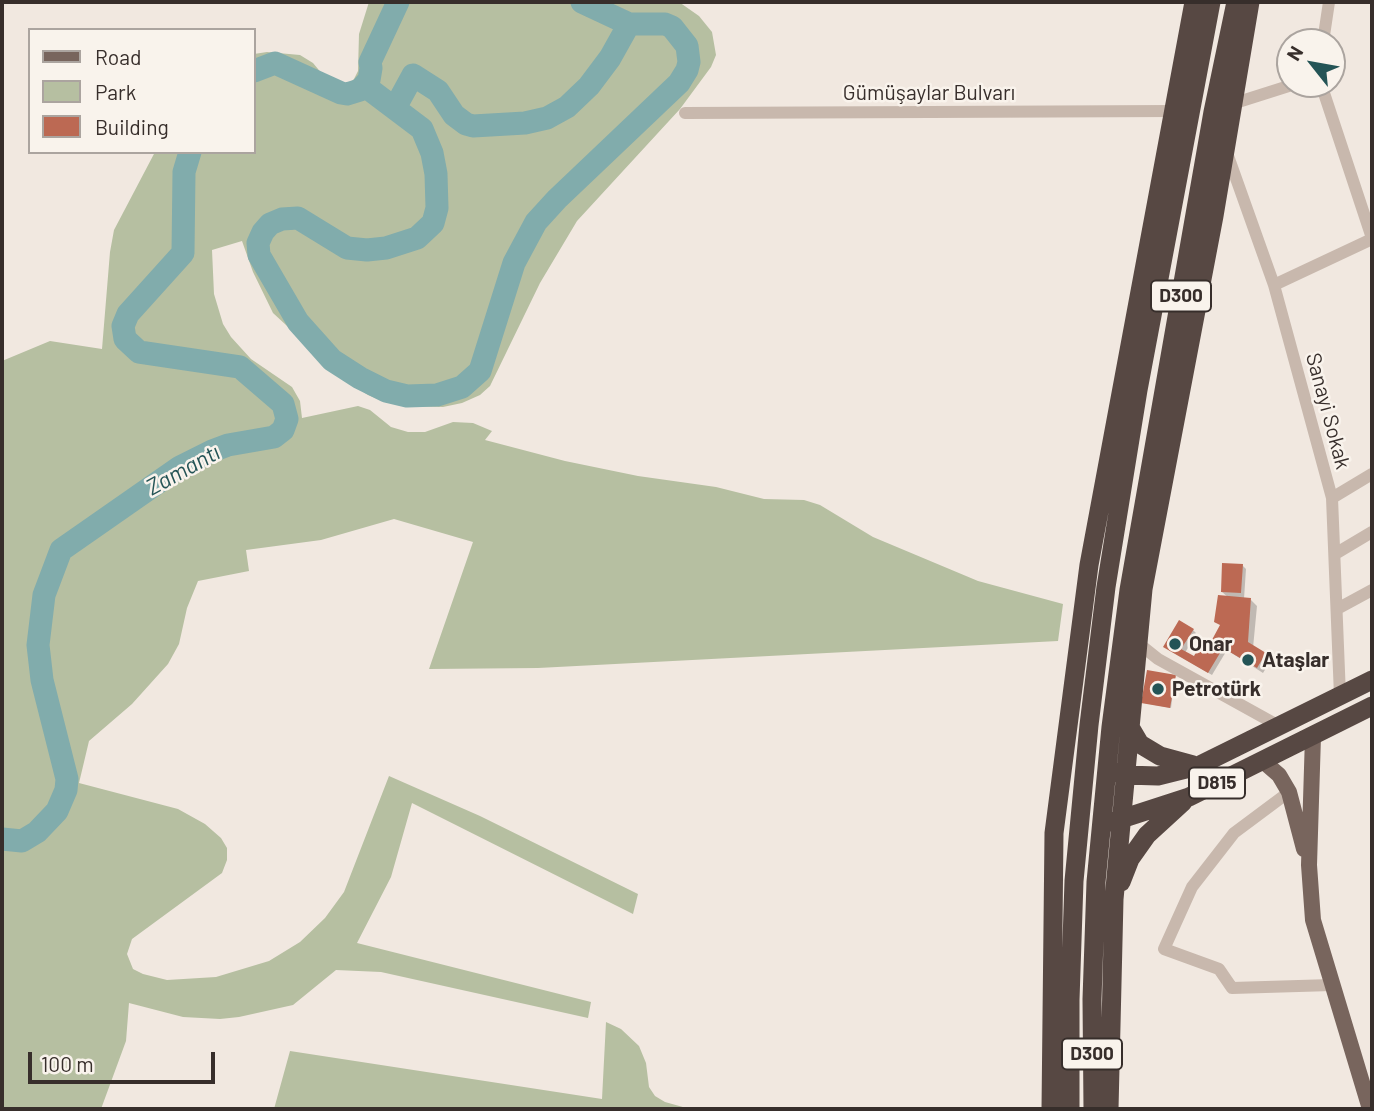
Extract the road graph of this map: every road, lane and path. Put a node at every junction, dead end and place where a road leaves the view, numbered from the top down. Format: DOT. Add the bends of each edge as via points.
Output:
graph roads {
  1 [pos="1194,2"];
  2 [pos="1211,2"];
  3 [pos="1236,2"];
  4 [pos="1250,2"];
  5 [pos="1329,2"];
  6 [pos="1325,28"];
  7 [pos="1276,90"];
  8 [pos="1326,98"];
  9 [pos="1232,104"];
  10 [pos="1174,111"];
  11 [pos="685,113"];
  12 [pos="1225,147"];
  13 [pos="1372,239"];
  14 [pos="1274,285"];
  15 [pos="1372,474"];
  16 [pos="1332,498"];
  17 [pos="1372,532"];
  18 [pos="1335,554"];
  19 [pos="1372,590"];
  20 [pos="1337,609"];
  21 [pos="1138,643"];
  22 [pos="1372,680"];
  23 [pos="1340,696"];
  24 [pos="1372,706"];
  25 [pos="1279,726"];
  26 [pos="1130,727"];
  27 [pos="1313,736"];
  28 [pos="1264,762"];
  29 [pos="1063,763"];
  30 [pos="1198,766"];
  31 [pos="1125,775"];
  32 [pos="1289,792"];
  33 [pos="1189,797"];
  34 [pos="1121,818"];
  35 [pos="1054,834"];
  36 [pos="1308,865"];
  37 [pos="1114,899"];
  38 [pos="1332,985"];
  39 [pos="1051,1109"];
  40 [pos="1070,1109"];
  41 [pos="1093,1109"];
  42 [pos="1109,1109"];
  43 [pos="1370,1109"];
  1 -- 10 [label="highway"];
  2 -- 40 [label="highway, D300" via="1138,390 1089,725 1074,881"];
  3 -- 41 [label="highway, D300" via="1129,590 1111,727 1096,882"];
  4 -- 9 [label="highway"];
  5 -- 6 [label="street"];
  7 -- 9 [label="street"];
  8 -- 13 [label="street"];
  9 -- 12 [label="highway"];
  10 -- 11 [label="street, Gümüşaylar Bulvarı"];
  10 -- 29 [label="highway" via="1089,565"];
  12 -- 14 [label="street, Sanayi Sokak"];
  12 -- 21 [label="highway" via="1143,589"];
  13 -- 14 [label="street"];
  14 -- 16 [label="street, Sanayi Sokak"];
  15 -- 16 [label="street"];
  16 -- 18 [label="street, Sanayi Sokak"];
  17 -- 18 [label="street"];
  18 -- 20 [label="street, Sanayi Sokak"];
  19 -- 20 [label="street"];
  20 -- 23 [label="street, Sanayi Sokak"];
  21 -- 25 [label="street" via="1158,659"];
  21 -- 26 [label="highway"];
  22 -- 23 [label="highway, D815"];
  23 -- 25 [label="highway, D815"];
  24 -- 27 [label="highway, D815"];
  25 -- 30 [label="highway, D815"];
  26 -- 30 [label="highway" via="1140,744 1160,756"];
  26 -- 31 [label="highway"];
  27 -- 28 [label="highway, D815"];
  27 -- 36 [label="main road"];
  28 -- 32 [label="main road"];
  28 -- 33 [label="highway, D815"];
  29 -- 31 [label="highway, D815"];
  29 -- 35 [label="highway"];
  30 -- 31 [label="highway, D815" via="1158,776"];
  31 -- 34 [label="highway"];
  32 -- 36 [label="main road"];
  32 -- 38 [label="street" via="1234,833 1192,887 1164,950 1219,969 1232,988"];
  33 -- 34 [label="highway, D815"];
  33 -- 37 [label="highway" via="1147,835 1130,859"];
  34 -- 35 [label="highway, D815" via="1088,833"];
  34 -- 37 [label="highway"];
  35 -- 39 [label="highway"];
  36 -- 38 [label="main road" via="1312,920"];
  37 -- 42 [label="highway"];
  38 -- 43 [label="main road"];
}
